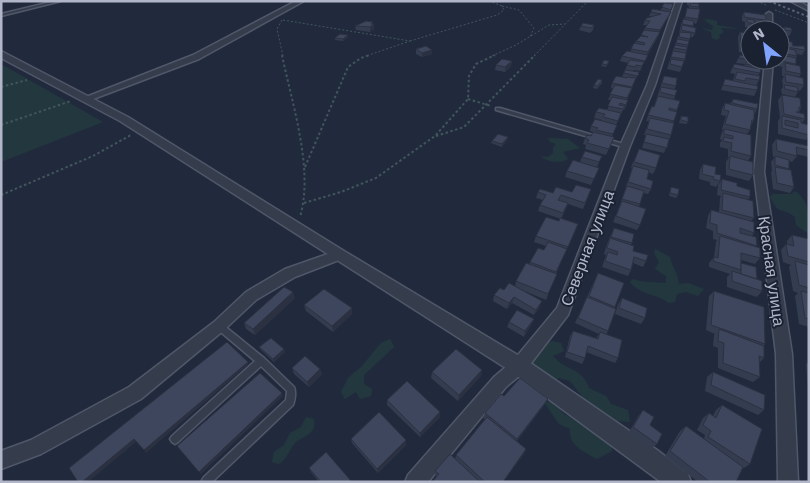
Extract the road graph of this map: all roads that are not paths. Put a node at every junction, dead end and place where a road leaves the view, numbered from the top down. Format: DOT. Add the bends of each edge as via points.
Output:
graph roads {
  1 [pos="60,1"];
  2 [pos="301,1"];
  3 [pos="678,1"];
  4 [pos="793,1"];
  5 [pos="809,9"];
  6 [pos="769,14"];
  7 [pos="1,15"];
  8 [pos="769,20"];
  9 [pos="1,54"];
  10 [pos="768,70"];
  11 [pos="84,98"];
  12 [pos="498,109"];
  13 [pos="624,146"];
  14 [pos="339,255"];
  15 [pos="219,326"];
  16 [pos="261,361"];
  17 [pos="519,366"];
  18 [pos="175,439"];
  19 [pos="1,458"];
  20 [pos="207,480"];
  21 [pos="415,482"];
  22 [pos="680,482"];
  23 [pos="788,482"];
  1 -- 7 [label="lane"];
  2 -- 11 [label="street" via="196,57"];
  3 -- 13 [label="street, Северная улица" via="651,85"];
  4 -- 5 [label="street"];
  6 -- 8 [label="street"];
  9 -- 11 [label="street"];
  10 -- 23 [label="street, Красная улица" via="759,172 784,354"];
  11 -- 14 [label="street" via="141,130"];
  12 -- 13 [label="lane"];
  13 -- 17 [label="street, Северная улица" via="563,311"];
  14 -- 15 [label="street" via="290,273 251,296"];
  14 -- 17 [label="street"];
  15 -- 16 [label="lane"];
  15 -- 19 [label="street" via="135,393 35,448"];
  16 -- 18 [label="lane"];
  16 -- 20 [label="lane" via="291,390 290,402"];
  17 -- 21 [label="street, Северная улица" via="500,382"];
  17 -- 22 [label="street"];
}
